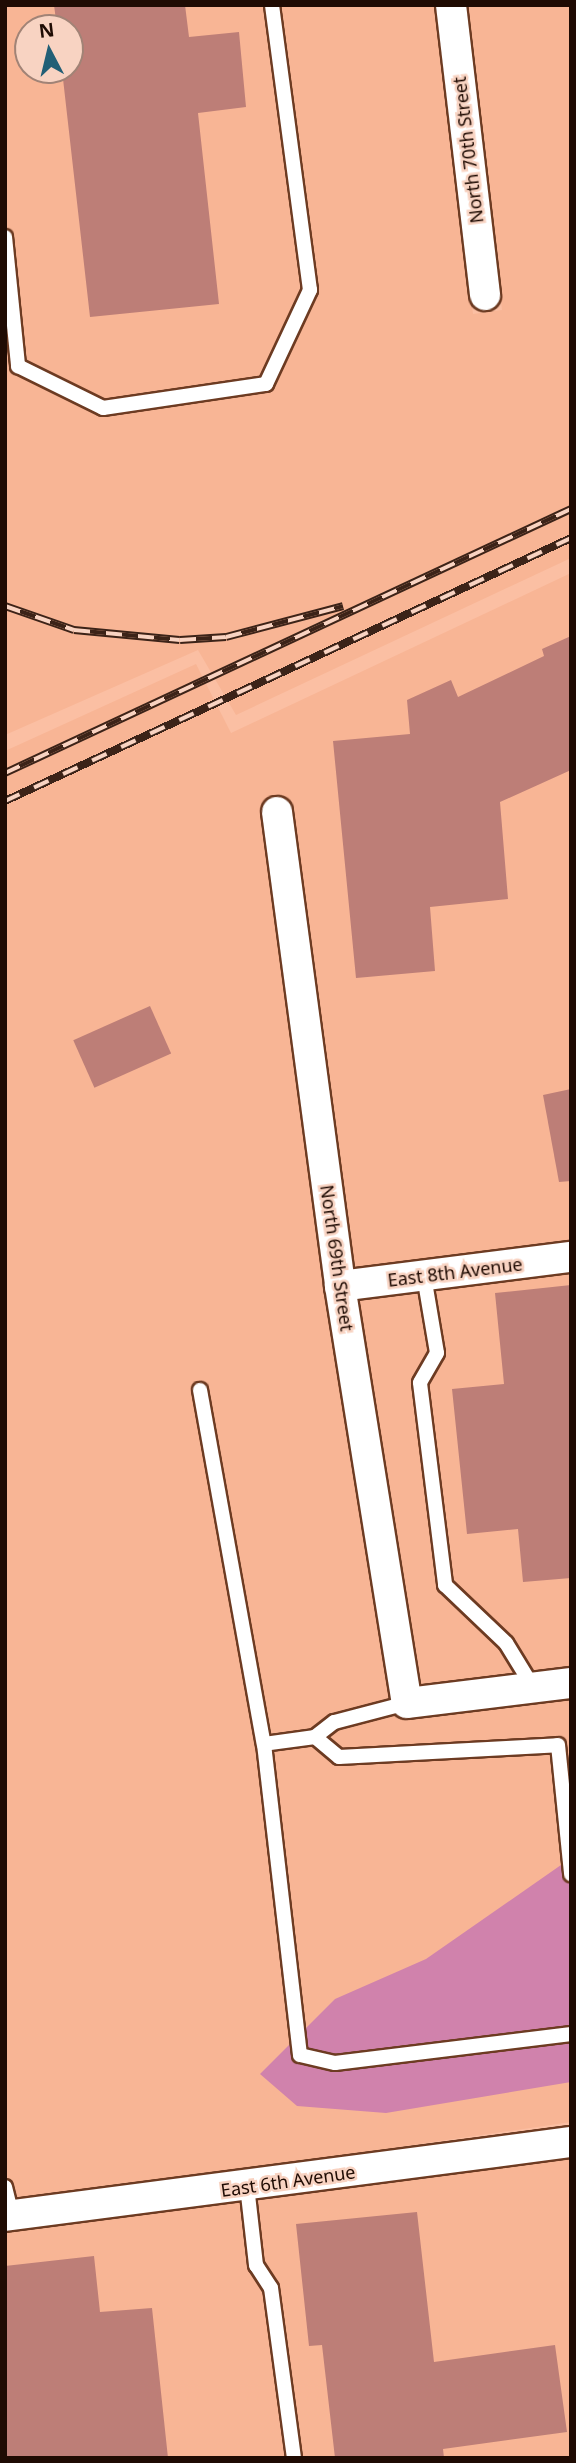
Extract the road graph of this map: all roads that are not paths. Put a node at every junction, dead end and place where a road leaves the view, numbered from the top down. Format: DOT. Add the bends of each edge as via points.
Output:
graph roads {
  1 [pos="272,5"];
  2 [pos="451,5"];
  3 [pos="5,237"];
  4 [pos="485,295"];
  5 [pos="277,813"];
  6 [pos="571,1257"];
  7 [pos="424,1276"];
  8 [pos="340,1286"];
  9 [pos="200,1390"];
  10 [pos="571,1683"];
  11 [pos="533,1687"];
  12 [pos="407,1703"];
  13 [pos="315,1737"];
  14 [pos="264,1744"];
  15 [pos="571,1874"];
  16 [pos="571,2034"];
  17 [pos="571,2142"];
  18 [pos="247,2186"];
  19 [pos="5,2187"];
  20 [pos="9,2216"];
  21 [pos="294,2458"];
  1 -- 3 [label="lane" via="310,290 266,384 103,408 18,366"];
  2 -- 4 [label="street, North 70th Street"];
  5 -- 8 [label="street, North 69th Street"];
  6 -- 7 [label="street, East 8th Avenue"];
  7 -- 8 [label="street, East 8th Avenue"];
  7 -- 11 [label="lane" via="437,1353 420,1383 445,1586 506,1643"];
  8 -- 12 [label="street, North 69th Street"];
  9 -- 14 [label="lane"];
  10 -- 11 [label="street"];
  11 -- 12 [label="street"];
  12 -- 13 [label="lane" via="334,1721"];
  13 -- 14 [label="lane"];
  13 -- 15 [label="lane" via="339,1757 558,1745"];
  14 -- 16 [label="lane" via="300,2055 335,2063"];
  17 -- 18 [label="street, East 6th Avenue"];
  18 -- 20 [label="street, East 6th Avenue"];
  18 -- 21 [label="lane" via="256,2265 271,2288"];
  19 -- 20 [label="lane"];
}
